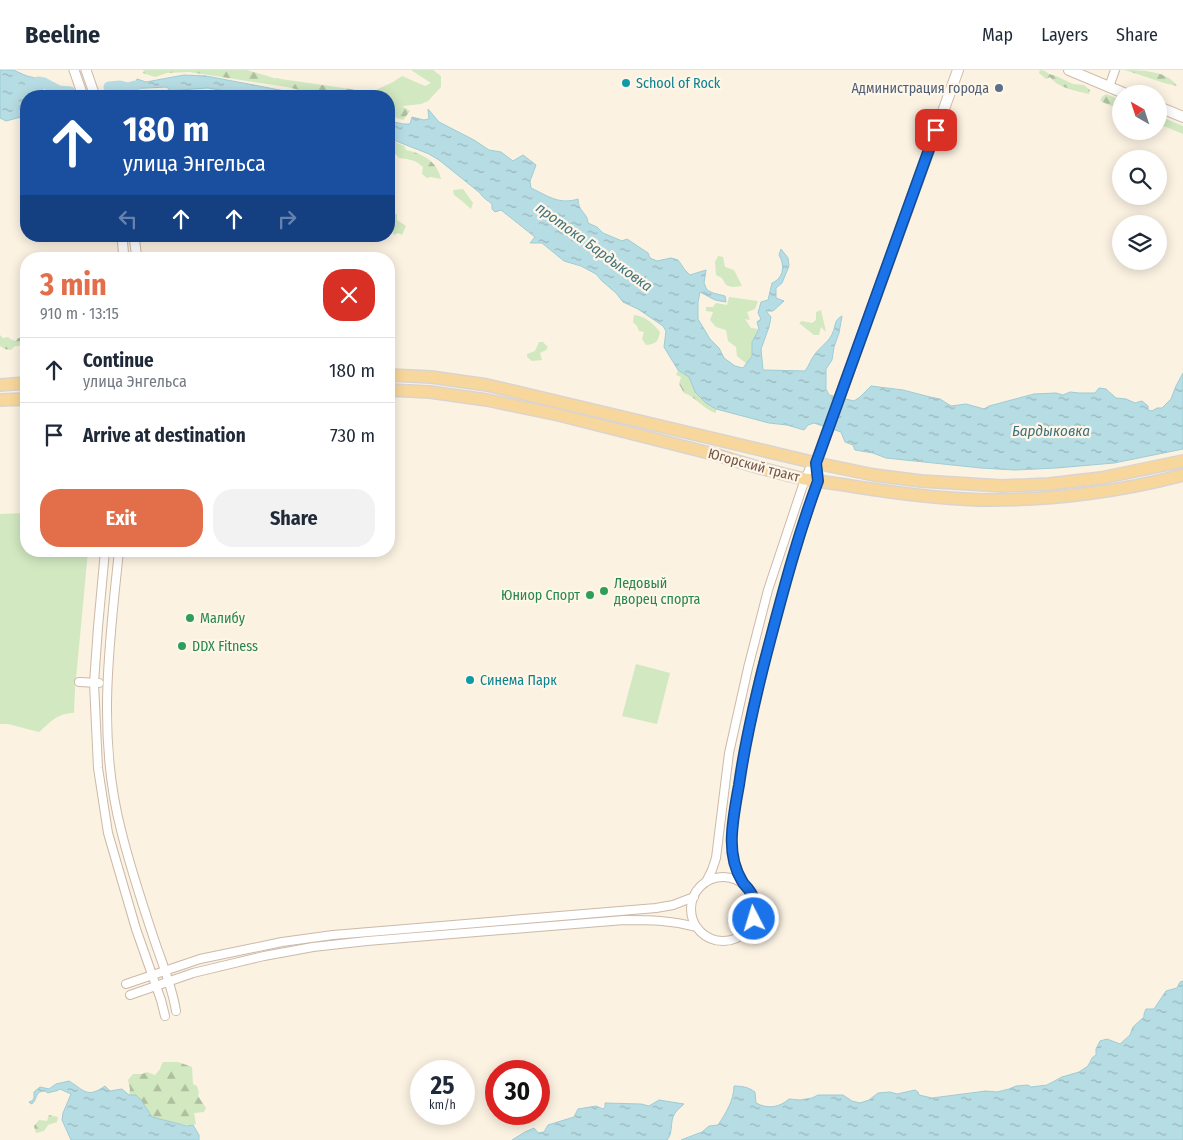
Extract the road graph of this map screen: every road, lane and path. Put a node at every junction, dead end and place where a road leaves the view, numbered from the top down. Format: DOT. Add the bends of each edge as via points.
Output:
graph roads {
  1 [pos="74,70"];
  2 [pos="86,70"];
  3 [pos="958,70"];
  4 [pos="1069,70"];
  5 [pos="1115,70"];
  6 [pos="1109,87"];
  7 [pos="1112,88"];
  8 [pos="81,90"];
  9 [pos="93,90"];
  10 [pos="1168,111"];
  11 [pos="1183,117"];
  12 [pos="395,375"];
  13 [pos="20,383"];
  14 [pos="0,384"];
  15 [pos="395,390"];
  16 [pos="20,399"];
  17 [pos="0,400"];
  18 [pos="1183,461"];
  19 [pos="816,463"];
  20 [pos="1183,475"];
  21 [pos="804,478"];
  22 [pos="818,481"];
  23 [pos="105,557"];
  24 [pos="118,557"];
  25 [pos="79,682"];
  26 [pos="94,683"];
  27 [pos="106,684"];
  28 [pos="728,760"];
  29 [pos="743,760"];
  30 [pos="706,882"];
  31 [pos="743,884"];
  32 [pos="694,897"];
  33 [pos="696,927"];
  34 [pos="165,970"];
  35 [pos="152,975"];
  36 [pos="169,982"];
  37 [pos="126,984"];
  38 [pos="156,986"];
  39 [pos="130,996"];
  40 [pos="176,1012"];
  41 [pos="165,1016"];
  1 -- 8 [label="street"];
  2 -- 9 [label="street"];
  3 -- 19 [label="main road"];
  4 -- 6 [label="main road"];
  5 -- 6 [label="street"];
  6 -- 7 [label="main road"];
  10 -- 11 [label="main road"];
  12 -- 19 [label="main road, Югорский тракт" via="487,385"];
  13 -- 14 [label="main road"];
  15 -- 21 [label="main road, Югорский тракт" via="487,400 559,415"];
  16 -- 17 [label="main road"];
  18 -- 19 [label="main road, Югорский тракт" via="1101,478 1002,486 921,481"];
  19 -- 21 [label="street"];
  19 -- 22 [label="street"];
  20 -- 22 [label="main road, Югорский тракт" via="1094,492 992,500 904,494"];
  21 -- 22 [label="main road, Югорский тракт"];
  21 -- 28 [label="street" via="768,590"];
  22 -- 29 [label="street" via="780,604 753,706"];
  23 -- 26 [label="street"];
  24 -- 27 [label="street"];
  25 -- 26 [label="street"];
  26 -- 27 [label="street"];
  26 -- 35 [label="street" via="98,768 108,832"];
  27 -- 34 [label="street" via="109,765 115,806 138,892"];
  28 -- 29 [label="street"];
  28 -- 30 [label="street" via="716,858"];
  29 -- 31 [label="street" via="731,844"];
  30 -- 31 [label="street" via="722,877 733,878"];
  30 -- 32 [label="street"];
  31 -- 33 [label="street" via="753,897 756,908 754,919 745,933 730,941 719,941 709,938"];
  32 -- 33 [label="street" via="691,911"];
  32 -- 34 [label="street" via="656,908 282,942 200,959"];
  33 -- 36 [label="street" via="662,920 624,920 367,941 264,956"];
  34 -- 35 [label="street"];
  34 -- 36 [label="street"];
  35 -- 37 [label="street"];
  35 -- 38 [label="street"];
  36 -- 38 [label="street"];
  36 -- 40 [label="street"];
  38 -- 39 [label="street"];
  38 -- 41 [label="street"];
}
